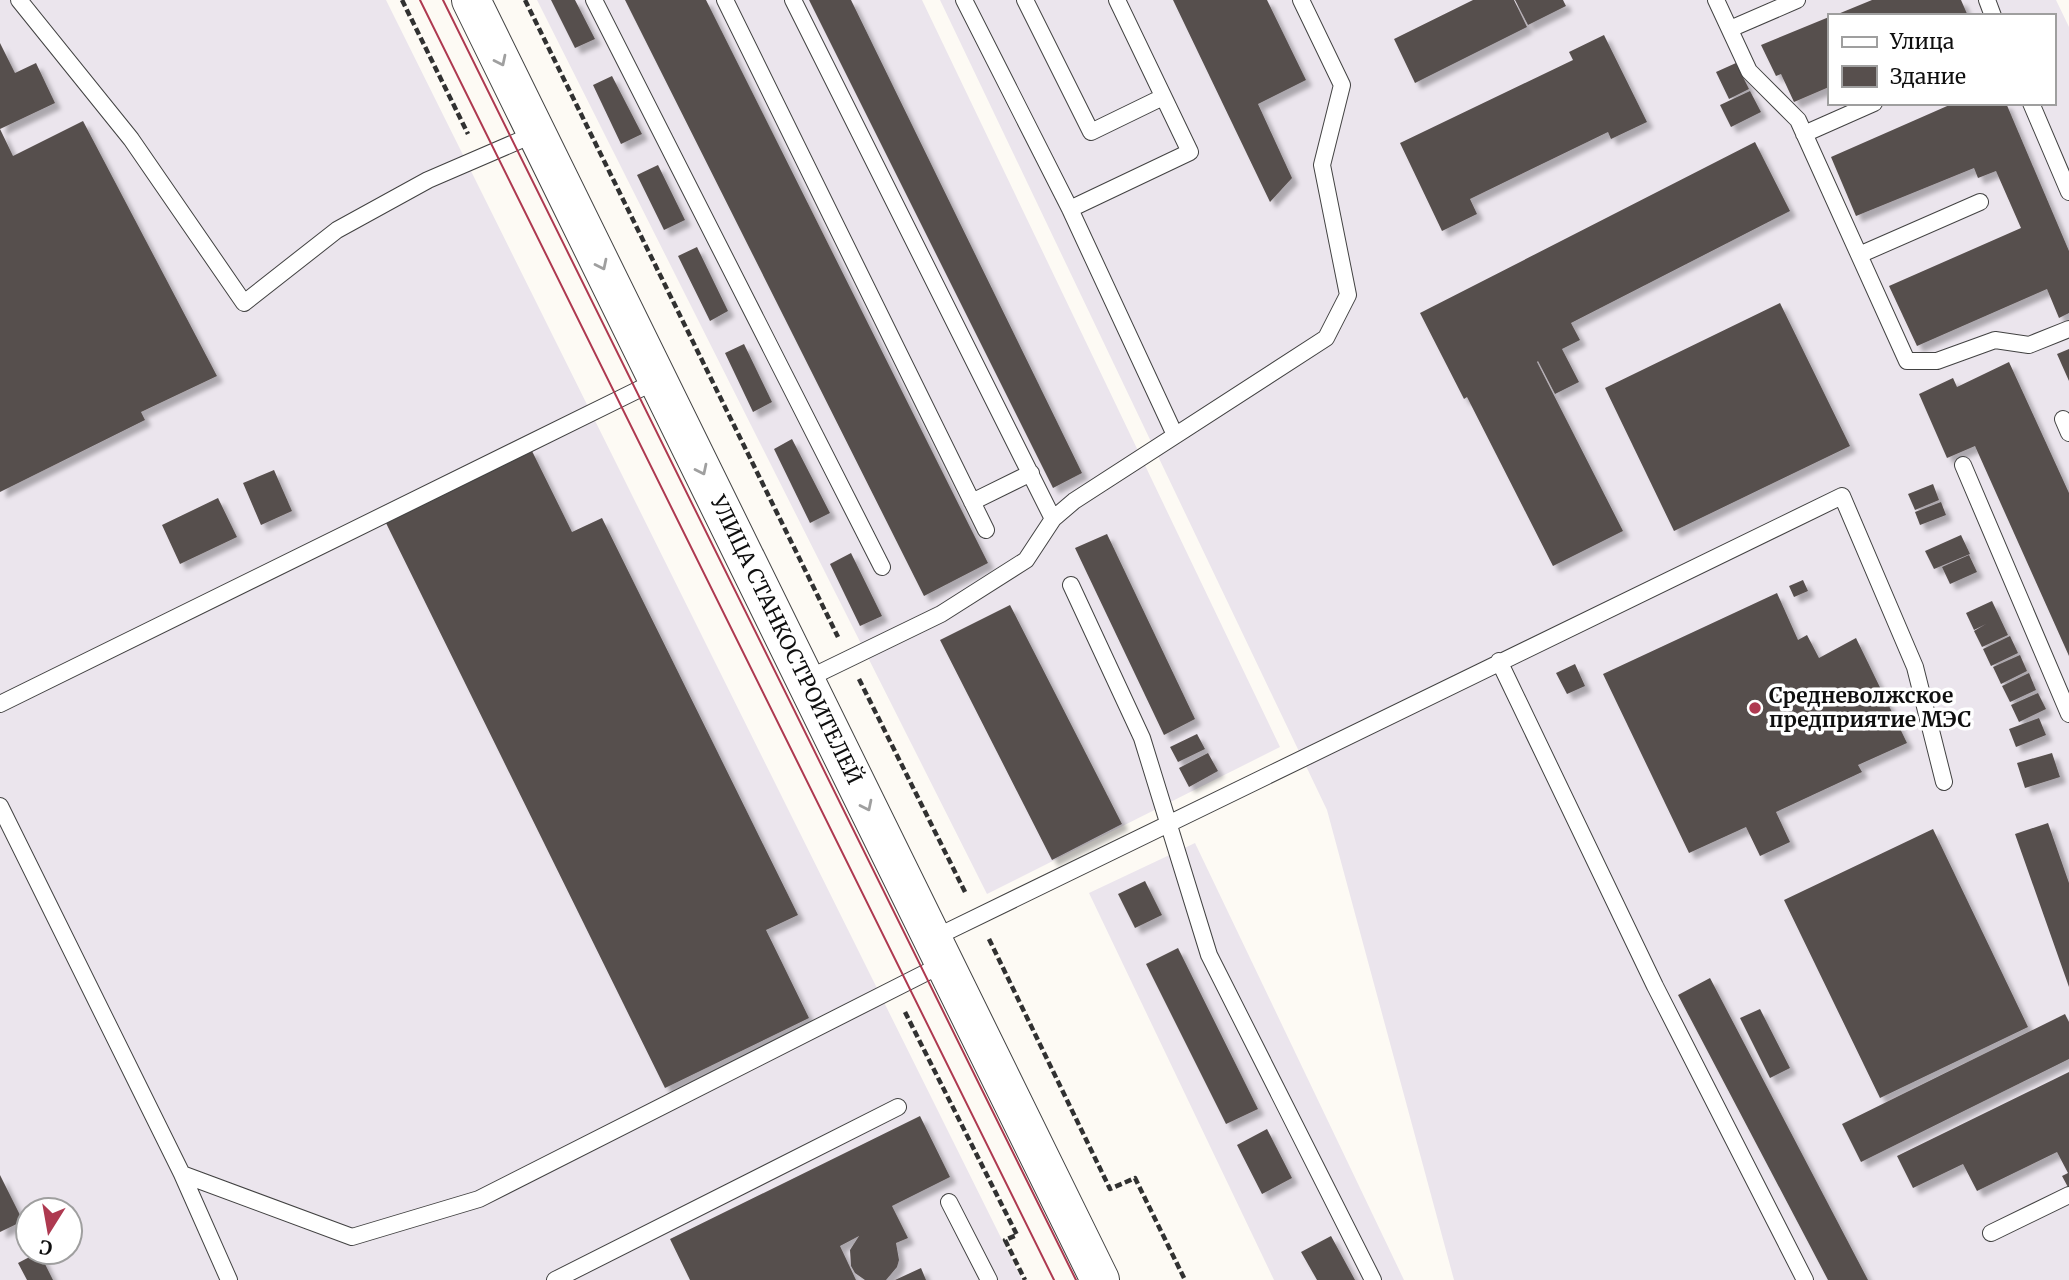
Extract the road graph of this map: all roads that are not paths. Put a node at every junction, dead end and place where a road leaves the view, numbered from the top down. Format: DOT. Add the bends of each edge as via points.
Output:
graph roads {
  1 [pos="19,0"];
  2 [pos="471,0"];
  3 [pos="594,0"];
  4 [pos="725,0"];
  5 [pos="793,0"];
  6 [pos="964,0"];
  7 [pos="1025,0"];
  8 [pos="1117,0"];
  9 [pos="1301,0"];
  10 [pos="1716,0"];
  11 [pos="1797,0"];
  12 [pos="1730,29"];
  13 [pos="1163,97"];
  14 [pos="1869,105"];
  15 [pos="2032,105"];
  16 [pos="537,133"];
  17 [pos="1804,134"];
  18 [pos="2069,192"];
  19 [pos="1980,202"];
  20 [pos="1070,208"];
  21 [pos="1859,255"];
  22 [pos="2069,328"];
  23 [pos="658,380"];
  24 [pos="1175,435"];
  25 [pos="1963,465"];
  26 [pos="1031,473"];
  27 [pos="972,502"];
  28 [pos="1053,519"];
  29 [pos="986,530"];
  30 [pos="882,567"];
  31 [pos="1071,585"];
  32 [pos="1499,661"];
  33 [pos="805,680"];
  34 [pos="0,704"];
  35 [pos="2069,714"];
  36 [pos="1944,782"];
  37 [pos="0,806"];
  38 [pos="1168,825"];
  39 [pos="939,951"];
  40 [pos="898,1107"];
  41 [pos="182,1174"];
  42 [pos="2069,1195"];
  43 [pos="949,1202"];
  44 [pos="1991,1233"];
  45 [pos="229,1280"];
  46 [pos="555,1280"];
  47 [pos="989,1280"];
  48 [pos="1100,1280"];
  49 [pos="1373,1280"];
  50 [pos="1805,1280"];
  1 -- 16 [label="lane" via="131,139 244,303 337,230 428,180"];
  2 -- 16 [label="street, УЛИЦА СТАНКОСТРОИТЕЛЕЙ, one-way"];
  3 -- 30 [label="lane"];
  4 -- 27 [label="lane"];
  5 -- 26 [label="lane"];
  6 -- 20 [label="lane"];
  7 -- 13 [label="lane" via="1091,132"];
  8 -- 13 [label="lane"];
  9 -- 24 [label="lane" via="1342,85 1322,165 1348,295 1326,338"];
  10 -- 12 [label="lane"];
  11 -- 12 [label="lane"];
  12 -- 17 [label="lane" via="1749,71 1798,120"];
  13 -- 20 [label="lane" via="1190,152"];
  14 -- 17 [label="lane"];
  15 -- 18 [label="lane"];
  16 -- 23 [label="street, УЛИЦА СТАНКОСТРОИТЕЛЕЙ, one-way"];
  17 -- 21 [label="lane"];
  19 -- 21 [label="lane"];
  20 -- 24 [label="lane"];
  21 -- 22 [label="lane" via="1907,360 1937,361 1995,340 2029,345"];
  23 -- 33 [label="street, УЛИЦА СТАНКОСТРОИТЕЛЕЙ, one-way"];
  23 -- 34 [label="lane"];
  24 -- 28 [label="lane"];
  25 -- 35 [label="lane"];
  26 -- 27 [label="lane"];
  26 -- 28 [label="lane"];
  27 -- 29 [label="lane"];
  28 -- 33 [label="lane" via="1026,560 941,614"];
  31 -- 38 [label="lane" via="1142,738"];
  32 -- 36 [label="lane" via="1842,496 1914,667"];
  32 -- 38 [label="lane"];
  32 -- 50 [label="lane" via="1655,986"];
  33 -- 39 [label="street, УЛИЦА СТАНКОСТРОИТЕЛЕЙ, one-way"];
  37 -- 41 [label="lane"];
  38 -- 39 [label="lane"];
  38 -- 49 [label="lane" via="1209,956"];
  39 -- 41 [label="lane" via="893,990 479,1199 352,1237"];
  39 -- 48 [label="street, УЛИЦА СТАНКОСТРОИТЕЛЕЙ"];
  40 -- 46 [label="lane"];
  41 -- 45 [label="lane"];
  42 -- 44 [label="lane"];
  43 -- 47 [label="lane"];
}
